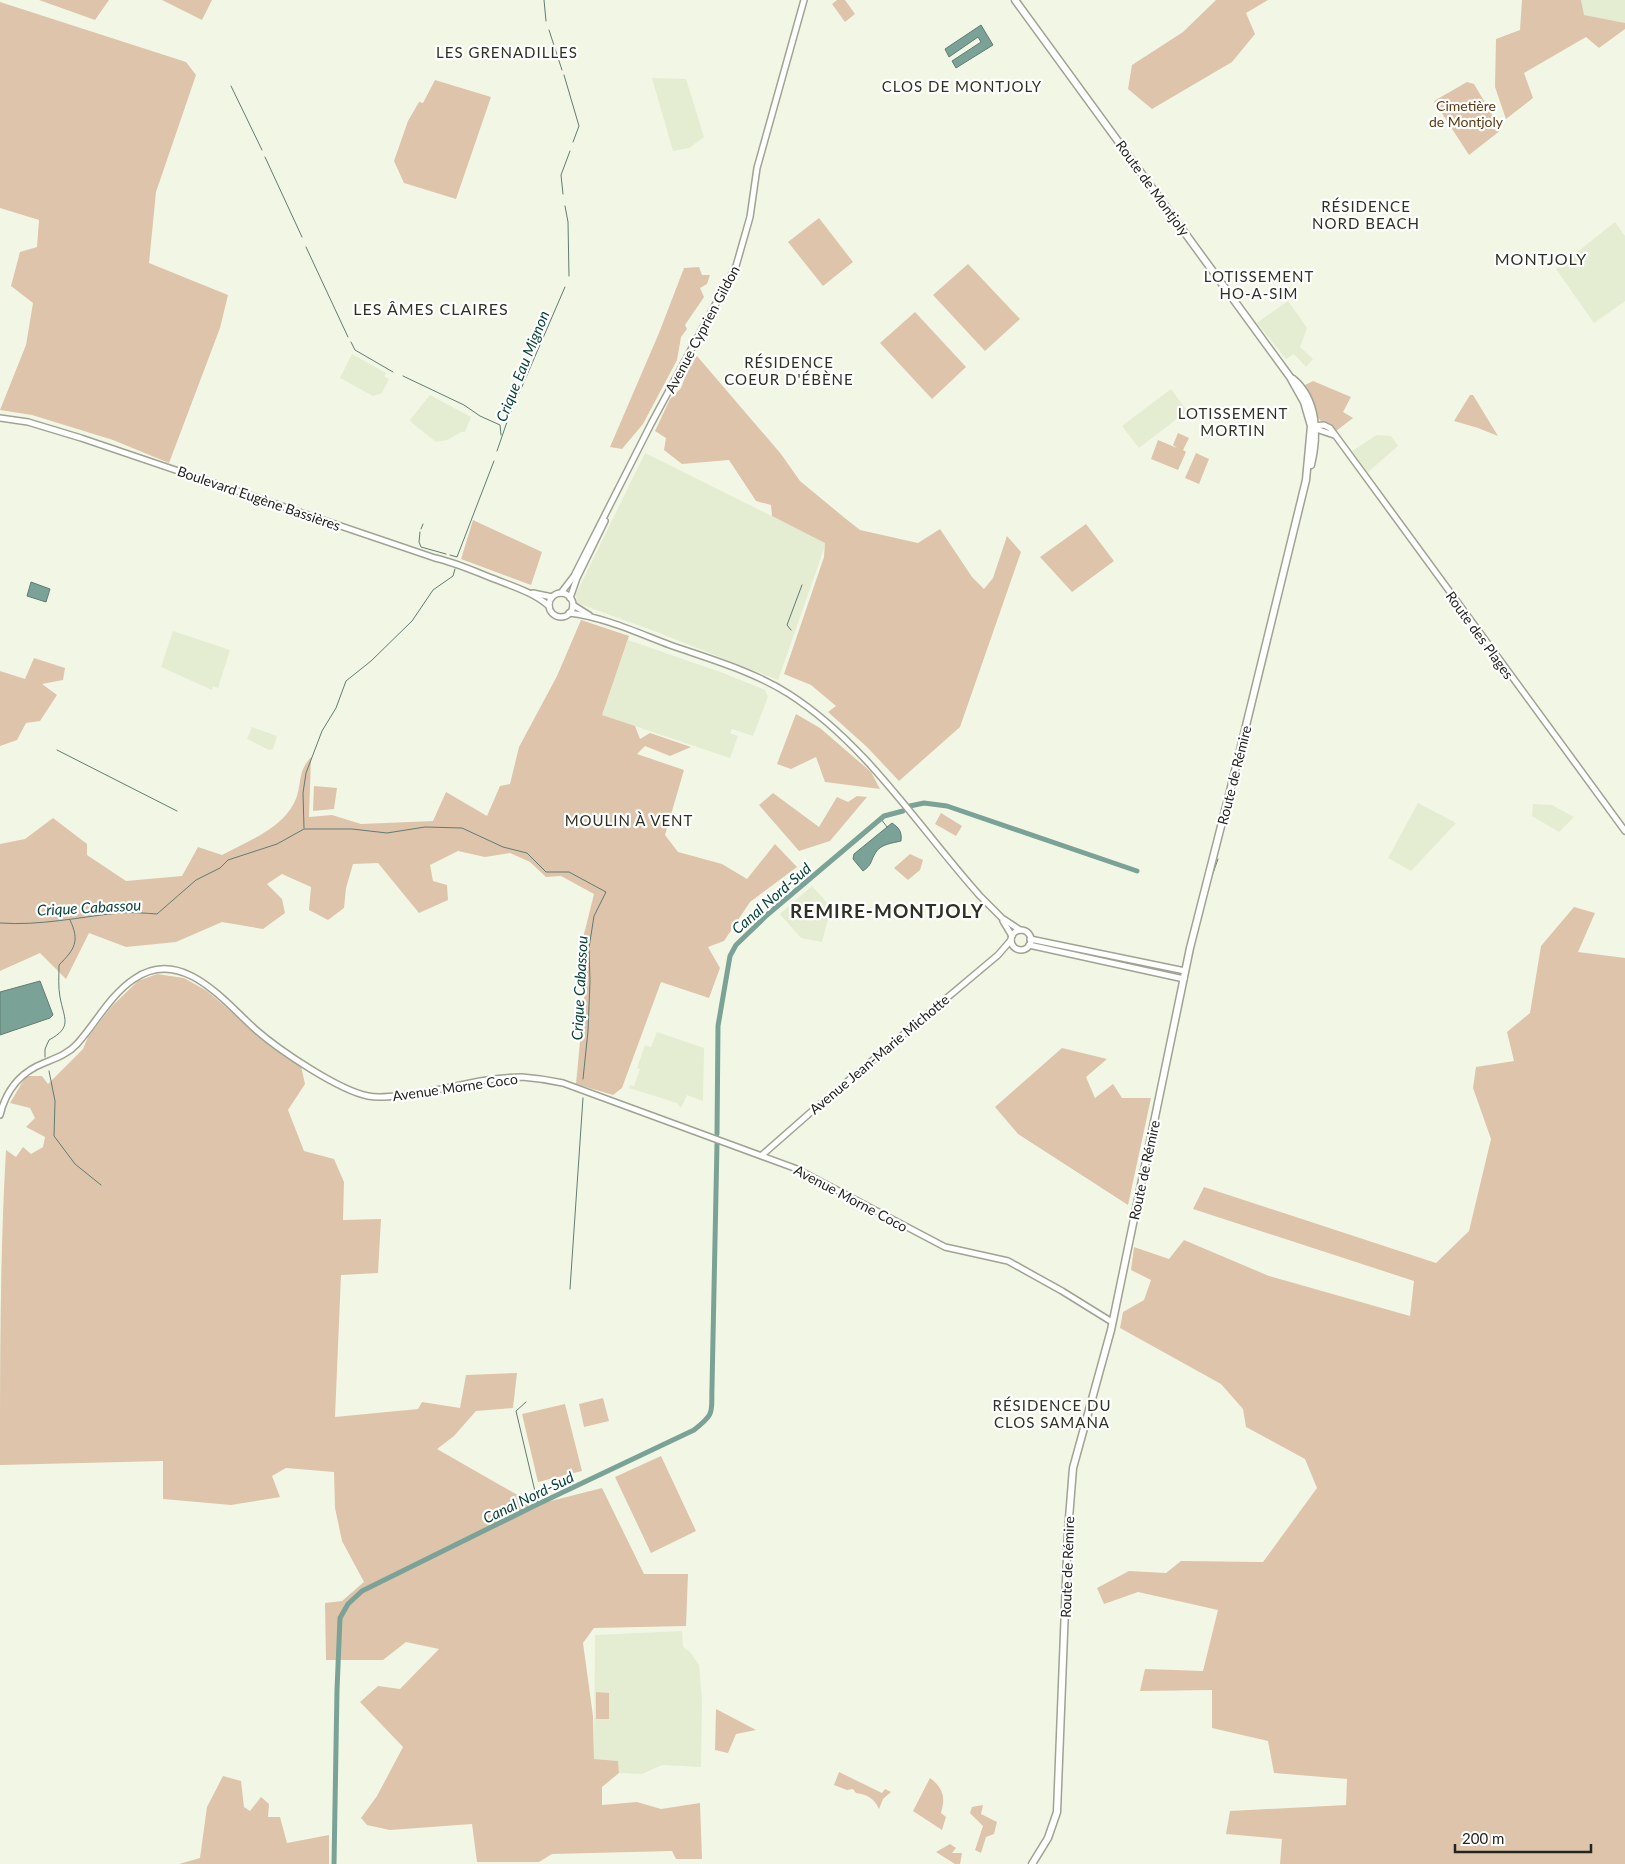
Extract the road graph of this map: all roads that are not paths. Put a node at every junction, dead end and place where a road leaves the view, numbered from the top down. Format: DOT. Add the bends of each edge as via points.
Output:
graph roads {
  1 [pos="804,0"];
  2 [pos="1015,0"];
  3 [pos="1290,377"];
  4 [pos="0,418"];
  5 [pos="1313,426"];
  6 [pos="1326,432"];
  7 [pos="1337,438"];
  8 [pos="1316,441"];
  9 [pos="1306,480"];
  10 [pos="611,504"];
  11 [pos="515,587"];
  12 [pos="561,593"];
  13 [pos="552,598"];
  14 [pos="570,598"];
  15 [pos="573,605"];
  16 [pos="549,606"];
  17 [pos="570,613"];
  18 [pos="598,620"];
  19 [pos="1625,831"];
  20 [pos="1002,918"];
  21 [pos="1020,930"];
  22 [pos="1011,938"];
  23 [pos="1030,939"];
  24 [pos="1029,945"];
  25 [pos="1017,949"];
  26 [pos="998,954"];
  27 [pos="1186,971"];
  28 [pos="1184,979"];
  29 [pos="0,1115"];
  30 [pos="762,1155"];
  31 [pos="1112,1322"];
  32 [pos="1032,1864"];
  1 -- 10 [label="street, Avenue Cyprien Gildon" via="757,168 750,217 736,266"];
  2 -- 3 [label="main road, Route de Montjoly"];
  3 -- 5 [label="main road, Route de Rémire" via="1300,385 1311,406"];
  4 -- 11 [label="street, Boulevard Eugène Bassières" via="28,422 82,438 452,562"];
  5 -- 6 [label="street, Route des Plages"];
  5 -- 7 [label="street, Route des Plages" via="1328,426"];
  5 -- 8 [label="main road, Route de Rémire"];
  5 -- 9 [label="main road, Route de Rémire"];
  6 -- 7 [label="street, Route des Plages"];
  6 -- 8 [label="street"];
  7 -- 19 [label="street, Route des Plages"];
  8 -- 9 [label="main road, Route de Rémire"];
  9 -- 27 [label="main road, Route de Rémire"];
  10 -- 12 [label="street, Avenue Cyprien Gildon" via="574,576"];
  10 -- 14 [label="street, Avenue Cyprien Gildon"];
  11 -- 13 [label="street, Boulevard Eugène Bassières"];
  11 -- 16 [label="street, Boulevard Eugène Bassières"];
  12 -- 13 [label="street"];
  12 -- 14 [label="street"];
  13 -- 16 [label="street"];
  14 -- 15 [label="street"];
  15 -- 17 [label="street"];
  15 -- 18 [label="street"];
  16 -- 17 [label="street" via="558,616"];
  17 -- 18 [label="street"];
  18 -- 20 [label="street" via="725,664 779,687 808,708 838,731 861,755 963,877"];
  20 -- 21 [label="street"];
  20 -- 22 [label="street"];
  21 -- 22 [label="street"];
  21 -- 23 [label="street"];
  22 -- 25 [label="street"];
  22 -- 26 [label="street, Avenue Jean-Marie Michotte"];
  23 -- 24 [label="street"];
  23 -- 27 [label="street"];
  24 -- 25 [label="street"];
  24 -- 28 [label="street"];
  25 -- 26 [label="street, Avenue Jean-Marie Michotte"];
  26 -- 30 [label="street, Avenue Jean-Marie Michotte"];
  27 -- 28 [label="main road, Route de Rémire"];
  28 -- 31 [label="main road, Route de Rémire"];
  29 -- 30 [label="street, Avenue Morne Coco" via="3,1103 19,1078 75,1046 134,978 162,969 190,974 202,981 256,1029 312,1069 355,1093 381,1097 506,1078 551,1081"];
  30 -- 31 [label="street, Avenue Morne Coco" via="797,1168 945,1247 1008,1261"];
  31 -- 32 [label="main road, Route de Rémire" via="1070,1485 1058,1800 1054,1825"];
}
